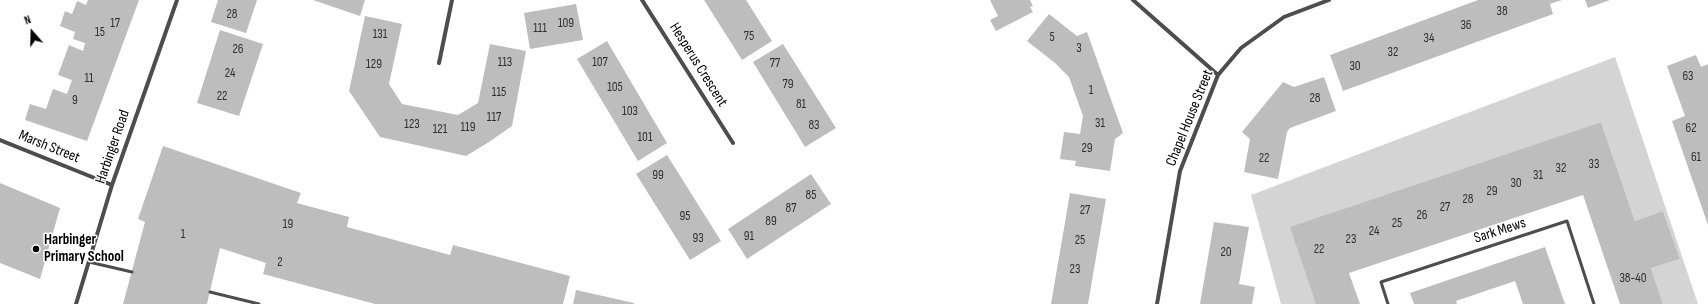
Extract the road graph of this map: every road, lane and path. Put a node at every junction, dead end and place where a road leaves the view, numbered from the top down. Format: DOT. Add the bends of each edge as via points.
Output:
graph roads {
  1 [pos="177,0"];
  2 [pos="452,0"];
  3 [pos="642,0"];
  4 [pos="1133,0"];
  5 [pos="1329,0"];
  6 [pos="439,63"];
  7 [pos="1218,75"];
  8 [pos="0,140"];
  9 [pos="733,143"];
  10 [pos="112,184"];
  11 [pos="89,262"];
  12 [pos="132,272"];
  13 [pos="210,292"];
  14 [pos="76,304"];
  15 [pos="259,304"];
  16 [pos="1157,304"];
  17 [pos="1388,304"];
  18 [pos="1594,304"];
  1 -- 10 [label="street, Harbinger Road"];
  2 -- 6 [label="street"];
  3 -- 9 [label="street, Hesperus Crescent"];
  4 -- 7 [label="street"];
  5 -- 7 [label="street, Chapel House Street" via="1284,17 1241,48"];
  7 -- 16 [label="street, Chapel House Street" via="1180,171"];
  8 -- 10 [label="street, Marsh Street"];
  10 -- 11 [label="street, Harbinger Road"];
  11 -- 12 [label="lane"];
  11 -- 14 [label="street, Harbinger Road"];
  13 -- 15 [label="lane"];
  17 -- 18 [label="lane, Sark Mews" via="1380,282 1566,221"];
}
